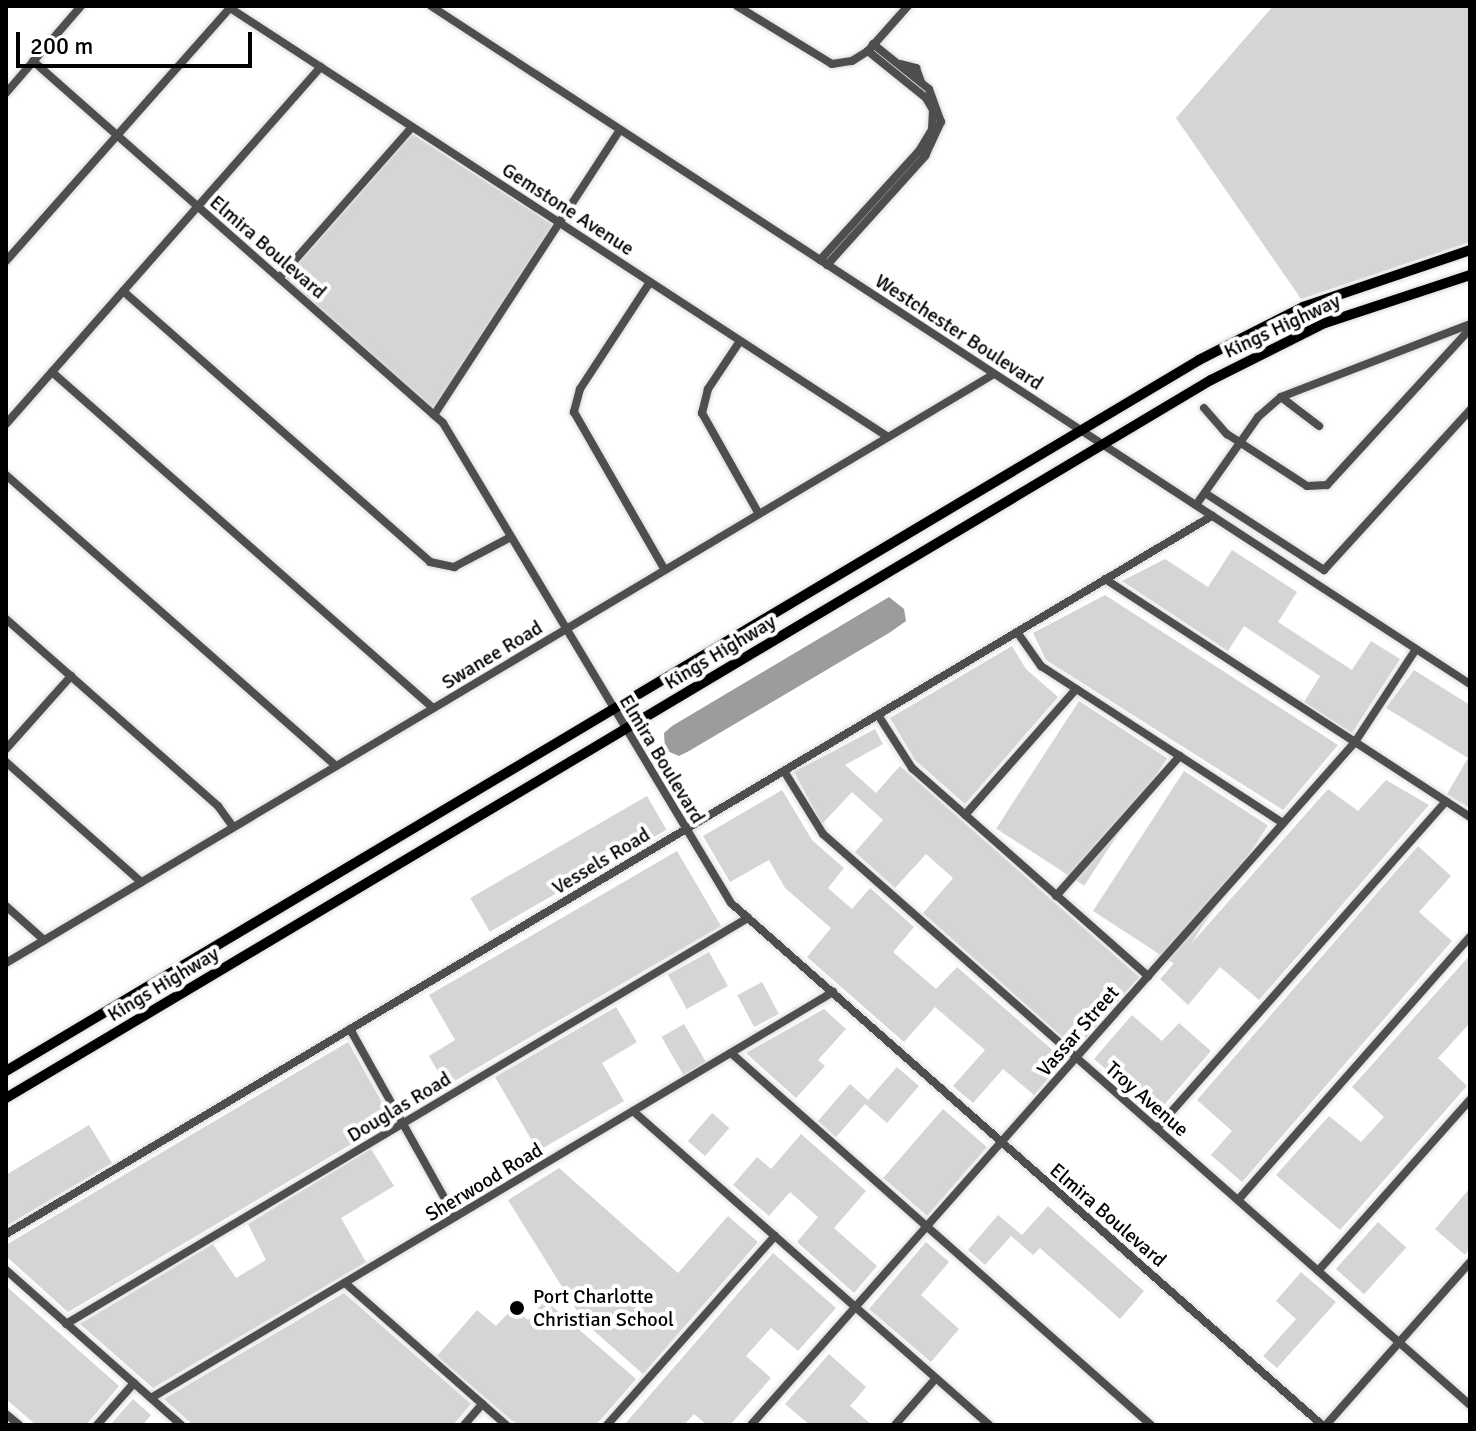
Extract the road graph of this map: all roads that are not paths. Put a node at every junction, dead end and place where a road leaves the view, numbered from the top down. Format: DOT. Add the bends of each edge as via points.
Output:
graph roads {
  1 [pos="81,6"];
  2 [pos="431,6"];
  3 [pos="737,6"];
  4 [pos="908,6"];
  5 [pos="231,7"];
  6 [pos="871,47"];
  7 [pos="33,61"];
  8 [pos="893,63"];
  9 [pos="321,67"];
  10 [pos="6,93"];
  11 [pos="937,116"];
  12 [pos="412,127"];
  13 [pos="620,130"];
  14 [pos="118,135"];
  15 [pos="198,207"];
  16 [pos="559,223"];
  17 [pos="1470,250"];
  18 [pos="6,261"];
  19 [pos="824,263"];
  20 [pos="1470,275"];
  21 [pos="279,278"];
  22 [pos="650,282"];
  23 [pos="123,291"];
  24 [pos="1470,327"];
  25 [pos="740,341"];
  26 [pos="52,372"];
  27 [pos="994,374"];
  28 [pos="1281,397"];
  29 [pos="1204,408"];
  30 [pos="1470,410"];
  31 [pos="434,415"];
  32 [pos="6,424"];
  33 [pos="1319,426"];
  34 [pos="1081,431"];
  35 [pos="888,437"];
  36 [pos="1240,443"];
  37 [pos="1102,445"];
  38 [pos="6,475"];
  39 [pos="1205,493"];
  40 [pos="1196,505"];
  41 [pos="759,514"];
  42 [pos="1212,516"];
  43 [pos="511,537"];
  44 [pos="665,570"];
  45 [pos="1105,579"];
  46 [pos="6,619"];
  47 [pos="566,629"];
  48 [pos="1017,632"];
  49 [pos="1416,649"];
  50 [pos="71,676"];
  51 [pos="1470,684"];
  52 [pos="1076,689"];
  53 [pos="433,708"];
  54 [pos="614,709"];
  55 [pos="878,715"];
  56 [pos="625,729"];
  57 [pos="1355,742"];
  58 [pos="6,749"];
  59 [pos="1180,756"];
  60 [pos="6,762"];
  61 [pos="336,766"];
  62 [pos="784,771"];
  63 [pos="1446,801"];
  64 [pos="965,815"];
  65 [pos="1470,817"];
  66 [pos="1283,823"];
  67 [pos="233,827"];
  68 [pos="685,829"];
  69 [pos="141,882"];
  70 [pos="1056,896"];
  71 [pos="6,906"];
  72 [pos="748,918"];
  73 [pos="1470,937"];
  74 [pos="44,940"];
  75 [pos="6,963"];
  76 [pos="1148,976"];
  77 [pos="833,992"];
  78 [pos="350,1029"];
  79 [pos="731,1053"];
  80 [pos="1076,1057"];
  81 [pos="6,1071"];
  82 [pos="6,1098"];
  83 [pos="1470,1100"];
  84 [pos="633,1111"];
  85 [pos="402,1123"];
  86 [pos="1157,1128"];
  87 [pos="1001,1142"];
  88 [pos="1238,1200"];
  89 [pos="455,1217"];
  90 [pos="927,1226"];
  91 [pos="6,1234"];
  92 [pos="775,1236"];
  93 [pos="1470,1262"];
  94 [pos="6,1270"];
  95 [pos="1318,1271"];
  96 [pos="345,1283"];
  97 [pos="855,1307"];
  98 [pos="66,1324"];
  99 [pos="1399,1342"];
  100 [pos="936,1378"];
  101 [pos="134,1383"];
  102 [pos="151,1398"];
  103 [pos="482,1404"];
  104 [pos="1470,1405"];
  105 [pos="6,1414"];
  106 [pos="19,1425"];
  107 [pos="97,1425"];
  108 [pos="181,1425"];
  109 [pos="464,1425"];
  110 [pos="506,1425"];
  111 [pos="607,1425"];
  112 [pos="751,1425"];
  113 [pos="895,1425"];
  114 [pos="989,1425"];
  115 [pos="1151,1425"];
  116 [pos="1324,1425"];
  1 -- 7 [label="street"];
  2 -- 13 [label="street, Westchester Boulevard"];
  3 -- 6 [label="street" via="826,62 852,61"];
  4 -- 6 [label="street"];
  5 -- 9 [label="street, Gemstone Avenue"];
  5 -- 14 [label="street"];
  6 -- 8 [label="street"];
  7 -- 10 [label="street"];
  7 -- 14 [label="street, Elmira Boulevard"];
  8 -- 11 [label="street"];
  8 -- 11 [label="street" via="916,68 933,94"];
  9 -- 12 [label="street, Gemstone Avenue"];
  9 -- 15 [label="street"];
  11 -- 19 [label="street" via="924,151"];
  12 -- 16 [label="street, Gemstone Avenue"];
  12 -- 21 [label="street"];
  13 -- 16 [label="street"];
  13 -- 19 [label="street, Westchester Boulevard"];
  14 -- 15 [label="street, Elmira Boulevard"];
  14 -- 18 [label="street"];
  15 -- 21 [label="street, Elmira Boulevard"];
  15 -- 23 [label="street"];
  16 -- 22 [label="street, Gemstone Avenue"];
  16 -- 31 [label="street"];
  17 -- 34 [label="main road, Kings Highway" via="1276,319"];
  19 -- 27 [label="street, Westchester Boulevard"];
  20 -- 37 [label="main road, Kings Highway" via="1286,341"];
  21 -- 31 [label="street, Elmira Boulevard"];
  22 -- 25 [label="street, Gemstone Avenue"];
  22 -- 44 [label="street" via="580,389 574,412"];
  23 -- 26 [label="street"];
  23 -- 43 [label="street" via="430,562 454,567"];
  24 -- 28 [label="street"];
  24 -- 36 [label="street" via="1327,485 1307,486"];
  25 -- 35 [label="street, Gemstone Avenue"];
  25 -- 41 [label="street" via="708,389 702,413"];
  26 -- 32 [label="street"];
  26 -- 53 [label="street"];
  27 -- 34 [label="street, Westchester Boulevard"];
  27 -- 35 [label="street, Swanee Road"];
  28 -- 33 [label="street"];
  28 -- 36 [label="street"];
  29 -- 36 [label="street"];
  30 -- 39 [label="street" via="1324,570"];
  31 -- 43 [label="street, Elmira Boulevard"];
  34 -- 37 [label="street, Westchester Boulevard"];
  34 -- 54 [label="main road, Kings Highway"];
  35 -- 41 [label="street, Swanee Road"];
  36 -- 39 [label="street"];
  37 -- 40 [label="street, Westchester Boulevard"];
  37 -- 56 [label="main road, Kings Highway"];
  38 -- 61 [label="street"];
  39 -- 40 [label="street"];
  40 -- 42 [label="street, Westchester Boulevard"];
  41 -- 44 [label="street, Swanee Road"];
  42 -- 45 [label="street, Vessels Road"];
  42 -- 49 [label="street, Westchester Boulevard"];
  43 -- 47 [label="street, Elmira Boulevard"];
  44 -- 47 [label="street, Swanee Road"];
  45 -- 48 [label="street, Vessels Road"];
  45 -- 57 [label="street"];
  46 -- 50 [label="street"];
  47 -- 53 [label="street, Swanee Road"];
  47 -- 54 [label="street, Elmira Boulevard"];
  48 -- 52 [label="street" via="1041,666"];
  48 -- 55 [label="street, Vessels Road"];
  49 -- 51 [label="street, Westchester Boulevard"];
  49 -- 57 [label="street, Vassar Street"];
  50 -- 58 [label="street"];
  50 -- 67 [label="street" via="218,806"];
  52 -- 59 [label="street"];
  52 -- 64 [label="street"];
  53 -- 61 [label="street, Swanee Road"];
  54 -- 56 [label="street, Elmira Boulevard"];
  54 -- 81 [label="main road, Kings Highway"];
  55 -- 62 [label="street, Vessels Road"];
  55 -- 64 [label="street" via="912,768"];
  56 -- 68 [label="street, Elmira Boulevard"];
  56 -- 82 [label="main road, Kings Highway"];
  57 -- 63 [label="street"];
  57 -- 66 [label="street, Vassar Street"];
  59 -- 66 [label="street"];
  59 -- 70 [label="street"];
  60 -- 69 [label="street"];
  61 -- 67 [label="street, Swanee Road"];
  62 -- 68 [label="street, Vessels Road"];
  62 -- 80 [label="street, Troy Avenue" via="823,834"];
  63 -- 65 [label="street"];
  63 -- 86 [label="street"];
  64 -- 70 [label="street"];
  66 -- 76 [label="street, Vassar Street"];
  67 -- 69 [label="street, Swanee Road"];
  68 -- 72 [label="street, Elmira Boulevard" via="725,895"];
  68 -- 78 [label="street, Vessels Road"];
  69 -- 74 [label="street, Swanee Road"];
  70 -- 76 [label="street"];
  71 -- 74 [label="street"];
  72 -- 77 [label="street, Elmira Boulevard"];
  72 -- 85 [label="street, Douglas Road"];
  73 -- 88 [label="street"];
  74 -- 75 [label="street, Swanee Road"];
  76 -- 80 [label="street, Vassar Street"];
  77 -- 79 [label="street, Sherwood Road"];
  77 -- 87 [label="street, Elmira Boulevard"];
  78 -- 85 [label="street"];
  78 -- 91 [label="street, Vessels Road"];
  79 -- 84 [label="street, Sherwood Road"];
  79 -- 90 [label="street"];
  80 -- 86 [label="street, Troy Avenue"];
  80 -- 87 [label="street, Vassar Street"];
  83 -- 95 [label="street"];
  84 -- 89 [label="street, Sherwood Road"];
  84 -- 92 [label="street"];
  85 -- 89 [label="street"];
  85 -- 98 [label="street, Douglas Road"];
  86 -- 88 [label="street, Troy Avenue"];
  87 -- 90 [label="street, Vassar Street"];
  87 -- 116 [label="street, Elmira Boulevard"];
  88 -- 95 [label="street, Troy Avenue"];
  89 -- 96 [label="street, Sherwood Road"];
  90 -- 97 [label="street, Vassar Street"];
  90 -- 115 [label="street"];
  92 -- 97 [label="street"];
  92 -- 111 [label="street"];
  93 -- 99 [label="street"];
  94 -- 98 [label="street"];
  95 -- 99 [label="street, Troy Avenue"];
  96 -- 102 [label="street, Sherwood Road"];
  96 -- 103 [label="street"];
  97 -- 100 [label="street"];
  97 -- 112 [label="street, Vassar Street"];
  98 -- 101 [label="street"];
  99 -- 104 [label="street, Troy Avenue"];
  99 -- 116 [label="street"];
  100 -- 113 [label="street"];
  100 -- 114 [label="street"];
  101 -- 102 [label="street"];
  101 -- 107 [label="street"];
  102 -- 108 [label="street"];
  103 -- 109 [label="street"];
  103 -- 110 [label="street"];
  105 -- 106 [label="street"];
}
